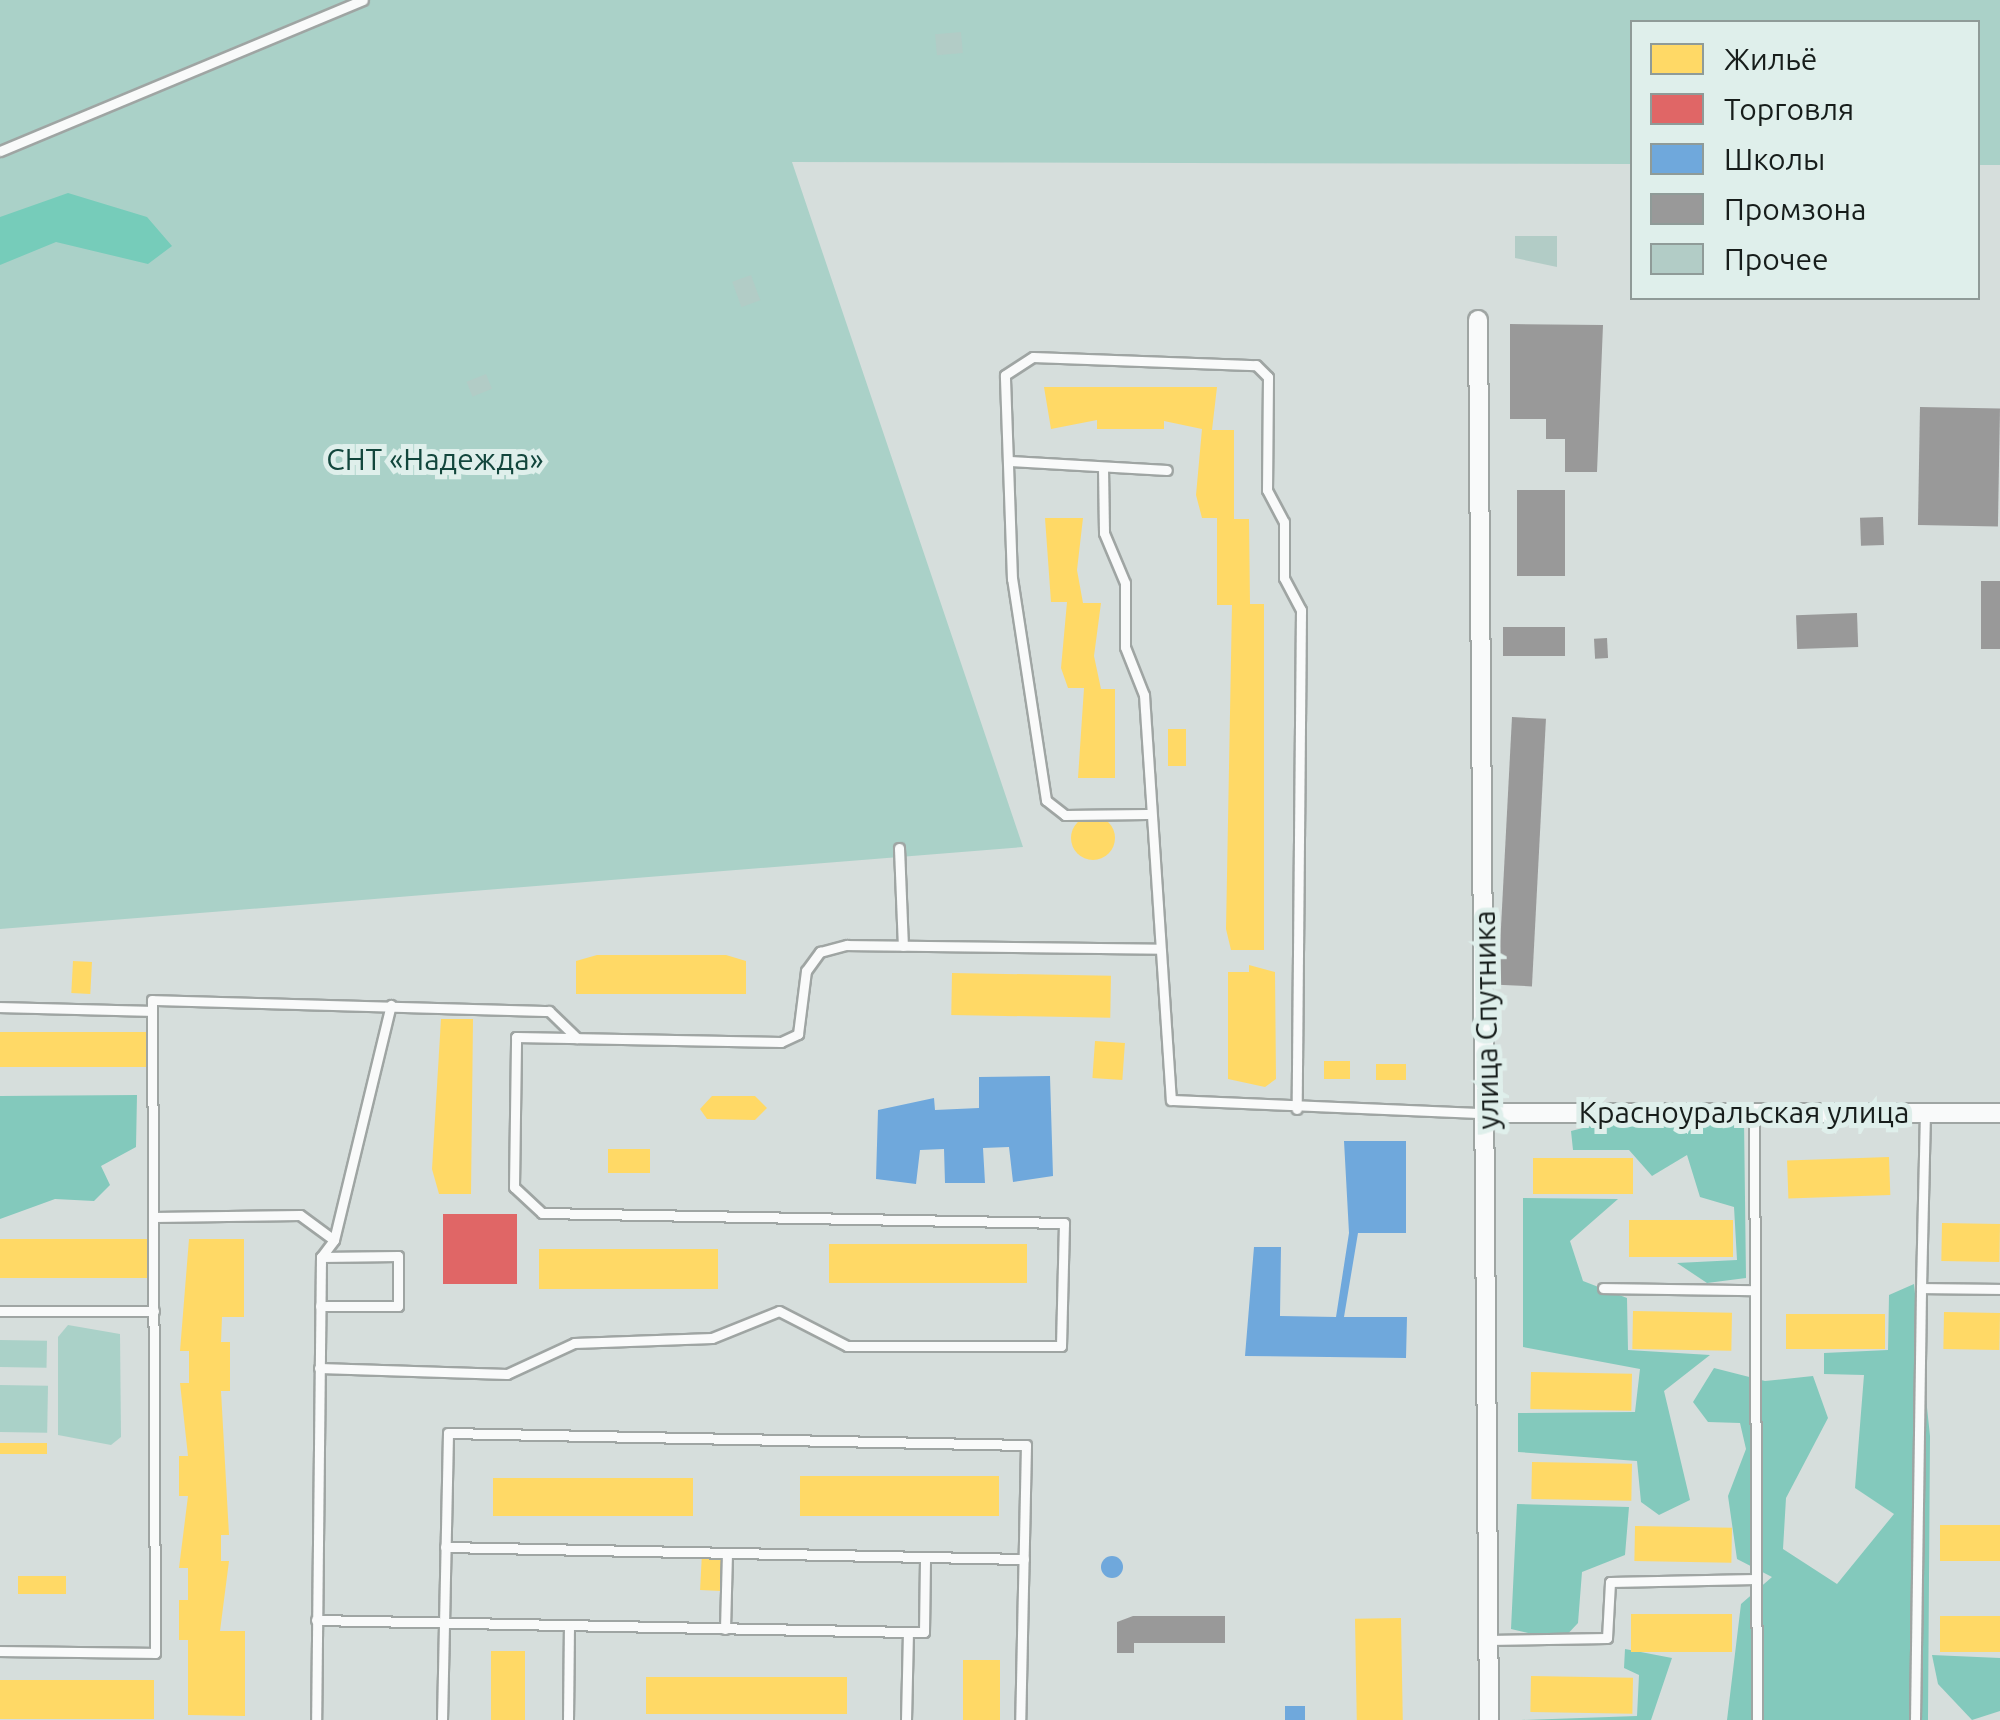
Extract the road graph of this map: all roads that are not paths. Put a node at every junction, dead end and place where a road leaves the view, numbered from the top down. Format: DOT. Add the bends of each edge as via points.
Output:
graph roads {
  1 [pos="363,0"];
  2 [pos="0,151"];
  3 [pos="1478,320"];
  4 [pos="1010,461"];
  5 [pos="1103,468"];
  6 [pos="1167,470"];
  7 [pos="1147,814"];
  8 [pos="899,848"];
  9 [pos="903,946"];
  10 [pos="1158,950"];
  11 [pos="392,1005"];
  12 [pos="0,1008"];
  13 [pos="150,1011"];
  14 [pos="577,1038"];
  15 [pos="1297,1109"];
  16 [pos="1754,1110"];
  17 [pos="1487,1112"];
  18 [pos="1925,1112"];
  19 [pos="2000,1113"];
  20 [pos="154,1217"];
  21 [pos="334,1240"];
  22 [pos="320,1257"];
  23 [pos="1603,1288"];
  24 [pos="1921,1288"];
  25 [pos="2000,1289"];
  26 [pos="1751,1290"];
  27 [pos="320,1306"];
  28 [pos="0,1311"];
  29 [pos="154,1311"];
  30 [pos="319,1368"];
  31 [pos="445,1548"];
  32 [pos="727,1553"];
  33 [pos="925,1558"];
  34 [pos="1024,1559"];
  35 [pos="1755,1579"];
  36 [pos="316,1620"];
  37 [pos="444,1623"];
  38 [pos="570,1626"];
  39 [pos="725,1628"];
  40 [pos="908,1632"];
  41 [pos="1488,1640"];
  42 [pos="0,1652"];
  43 [pos="316,1720"];
  44 [pos="442,1720"];
  45 [pos="568,1720"];
  46 [pos="906,1720"];
  47 [pos="1020,1720"];
  48 [pos="1488,1720"];
  49 [pos="1757,1720"];
  50 [pos="1915,1720"];
  1 -- 2 [label="lane"];
  3 -- 17 [label="street, улица Спутника"];
  4 -- 5 [label="lane"];
  4 -- 7 [label="lane" via="1012,578 1046,800 1065,815"];
  4 -- 15 [label="lane" via="1005,374 1017,362 1256,365 1268,377 1267,490 1284,522 1284,578 1301,610"];
  5 -- 6 [label="lane"];
  5 -- 7 [label="lane" via="1104,533 1125,583 1125,647 1144,696"];
  7 -- 10 [label="lane"];
  8 -- 9 [label="lane"];
  9 -- 10 [label="lane"];
  9 -- 14 [label="lane" via="820,952 806,971 798,1034 781,1042"];
  10 -- 15 [label="lane" via="1171,1100"];
  11 -- 13 [label="lane" via="152,1000"];
  11 -- 14 [label="lane" via="549,1011"];
  11 -- 21 [label="lane"];
  12 -- 13 [label="lane"];
  13 -- 20 [label="lane"];
  14 -- 30 [label="lane" via="516,1037 514,1187 542,1212 1064,1223 1061,1346 847,1346 779,1312 712,1338 574,1343 507,1374"];
  15 -- 17 [label="lane"];
  16 -- 17 [label="street, Красноуральская улица"];
  16 -- 18 [label="street, Красноуральская улица"];
  16 -- 26 [label="lane"];
  17 -- 41 [label="street, улица Спутника"];
  18 -- 19 [label="street, Красноуральская улица"];
  18 -- 24 [label="lane"];
  20 -- 21 [label="lane" via="300,1216"];
  20 -- 29 [label="lane"];
  21 -- 22 [label="lane"];
  22 -- 27 [label="lane"];
  22 -- 27 [label="lane" via="398,1256 398,1306"];
  23 -- 26 [label="lane"];
  24 -- 25 [label="lane"];
  24 -- 50 [label="lane"];
  26 -- 35 [label="lane"];
  27 -- 30 [label="lane"];
  28 -- 29 [label="lane"];
  29 -- 42 [label="lane" via="155,1653"];
  30 -- 36 [label="lane"];
  31 -- 32 [label="lane"];
  31 -- 34 [label="lane" via="448,1433 1026,1445"];
  31 -- 37 [label="lane"];
  32 -- 33 [label="lane"];
  32 -- 39 [label="lane"];
  33 -- 34 [label="lane"];
  33 -- 40 [label="lane" via="924,1632"];
  34 -- 47 [label="lane"];
  35 -- 41 [label="lane" via="1610,1582 1607,1638"];
  35 -- 49 [label="lane"];
  36 -- 37 [label="lane"];
  36 -- 43 [label="lane"];
  37 -- 38 [label="lane"];
  37 -- 44 [label="lane"];
  38 -- 39 [label="lane"];
  38 -- 45 [label="lane"];
  39 -- 40 [label="lane"];
  40 -- 46 [label="lane"];
  41 -- 48 [label="street, улица Спутника"];
}
